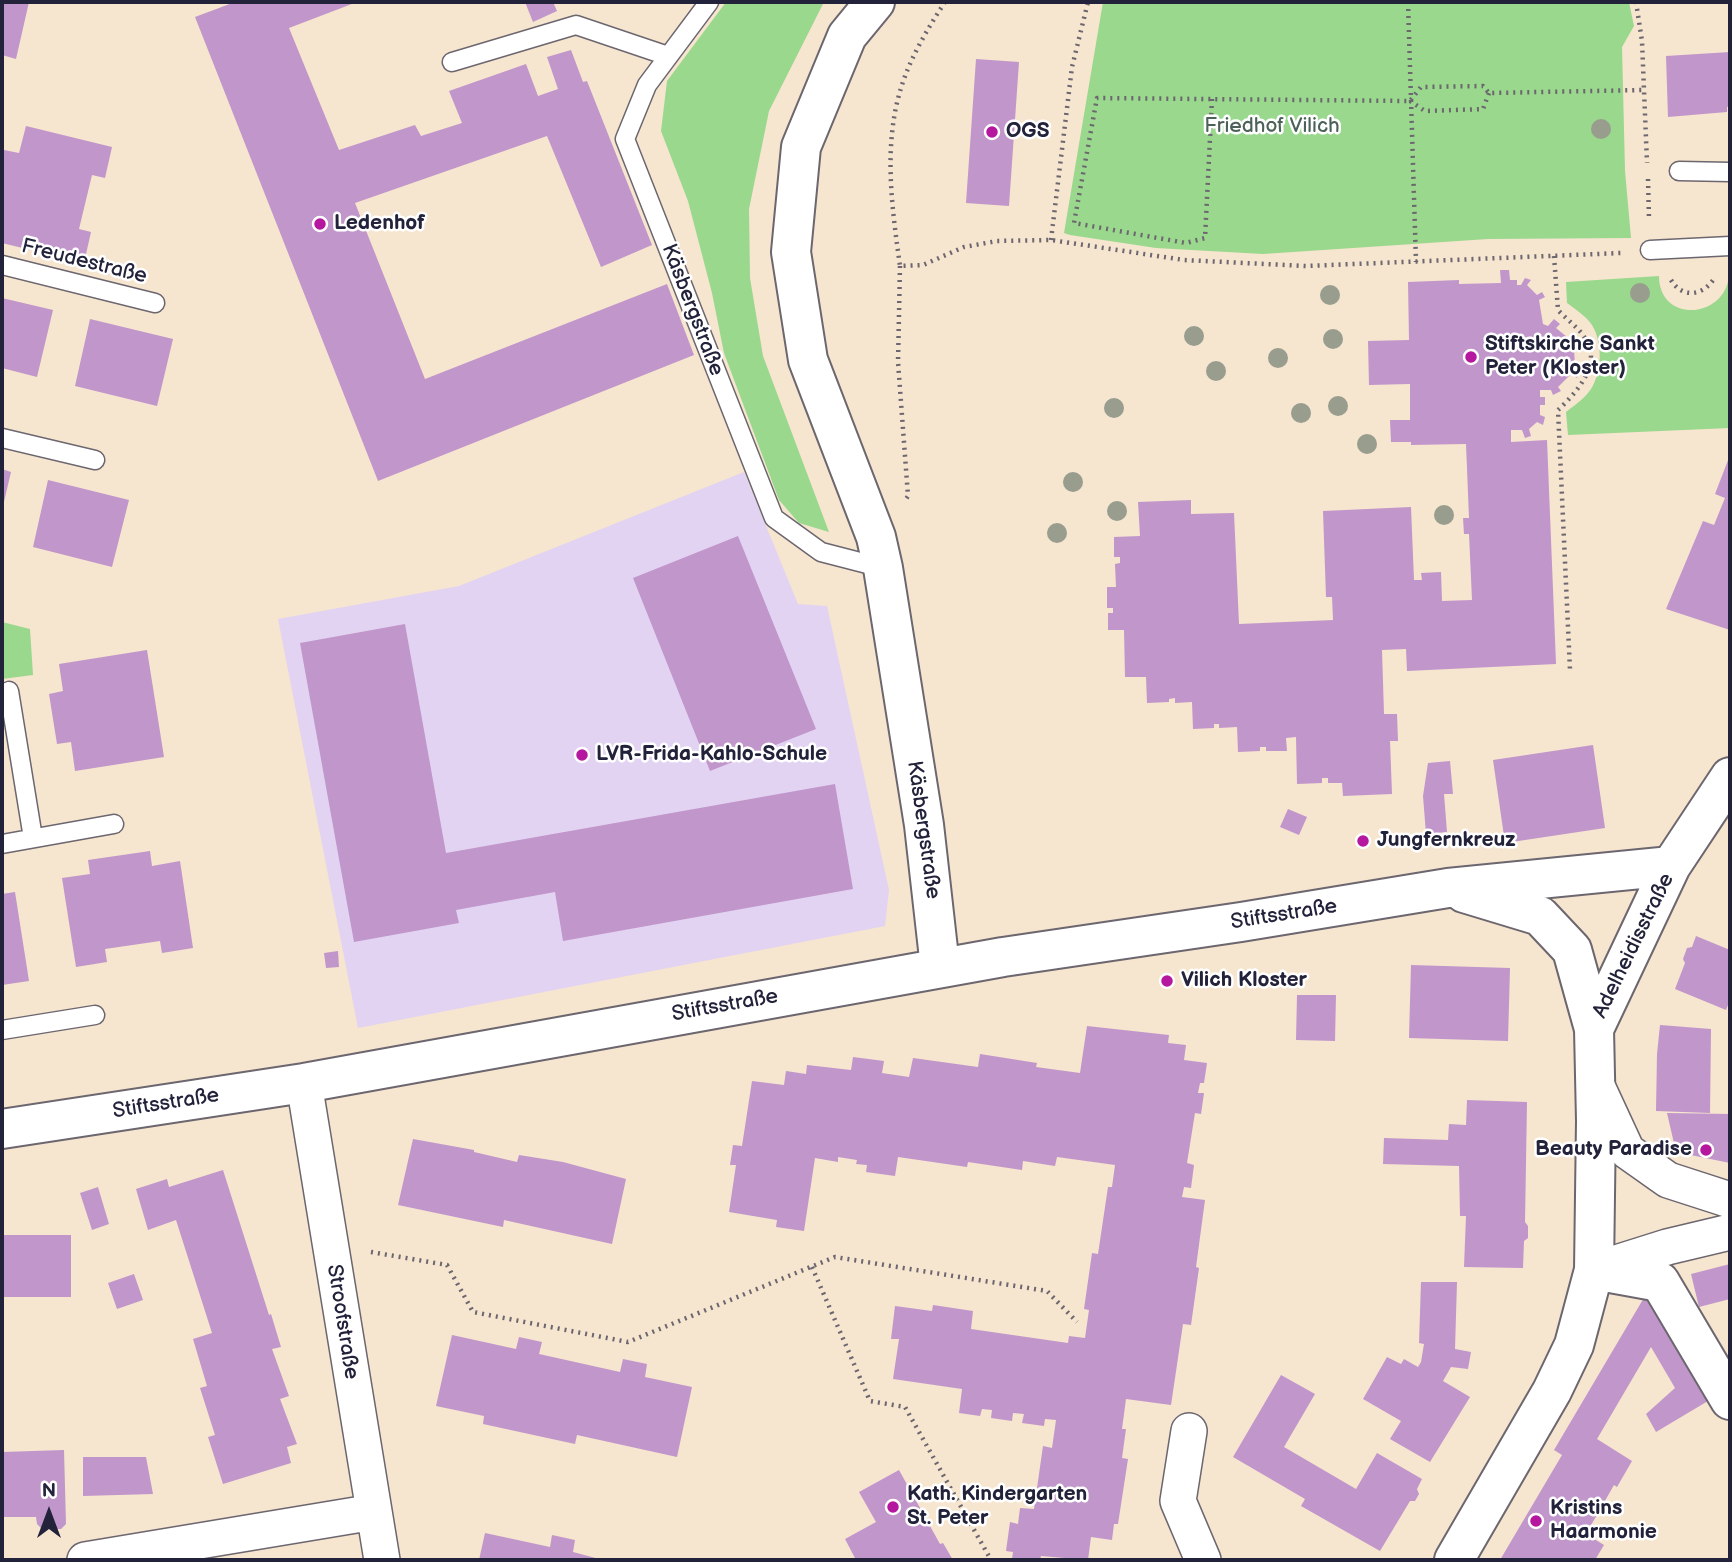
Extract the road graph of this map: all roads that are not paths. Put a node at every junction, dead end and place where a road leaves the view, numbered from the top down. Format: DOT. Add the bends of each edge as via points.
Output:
graph roads {
  1 [pos="709,2"];
  2 [pos="875,2"];
  3 [pos="668,56"];
  4 [pos="452,62"];
  5 [pos="1679,171"];
  6 [pos="1730,172"];
  7 [pos="1730,246"];
  8 [pos="1650,250"];
  9 [pos="2,265"];
  10 [pos="155,303"];
  11 [pos="2,438"];
  12 [pos="94,460"];
  13 [pos="880,553"];
  14 [pos="9,691"];
  15 [pos="1730,777"];
  16 [pos="114,824"];
  17 [pos="33,838"];
  18 [pos="2,844"];
  19 [pos="1671,866"];
  20 [pos="1448,888"];
  21 [pos="940,967"];
  22 [pos="94,1016"];
  23 [pos="1594,1029"];
  24 [pos="2,1030"];
  25 [pos="304,1083"];
  26 [pos="1596,1083"];
  27 [pos="2,1129"];
  28 [pos="1730,1200"];
  29 [pos="1730,1232"];
  30 [pos="1594,1270"];
  31 [pos="1730,1400"];
  32 [pos="1189,1431"];
  33 [pos="374,1512"];
  34 [pos="85,1560"];
  35 [pos="382,1560"];
  36 [pos="1203,1560"];
  37 [pos="1454,1560"];
  1 -- 3 [label="lane, Käsbergstraße"];
  2 -- 13 [label="street, Käsbergstraße" via="847,36 801,147 791,252 808,360"];
  3 -- 4 [label="lane" via="576,25"];
  3 -- 13 [label="lane, Käsbergstraße" via="647,85 625,139 774,518 821,552"];
  5 -- 6 [label="lane"];
  7 -- 8 [label="lane"];
  9 -- 10 [label="lane, Freudestraße"];
  11 -- 12 [label="lane"];
  13 -- 21 [label="street, Käsbergstraße" via="924,825"];
  14 -- 17 [label="lane"];
  15 -- 19 [label="street, Adelheidisstraße"];
  16 -- 17 [label="lane"];
  17 -- 18 [label="lane"];
  19 -- 20 [label="street, Stiftsstraße"];
  19 -- 23 [label="street, Adelheidisstraße"];
  20 -- 21 [label="street, Stiftsstraße"];
  20 -- 23 [label="street, Stiftsstraße" via="1540,916 1572,950"];
  21 -- 25 [label="street, Stiftsstraße"];
  22 -- 24 [label="lane"];
  23 -- 26 [label="street, Adelheidisstraße"];
  25 -- 27 [label="street, Stiftsstraße"];
  25 -- 33 [label="street, Stroofstraße"];
  26 -- 28 [label="street" via="1626,1151 1668,1180"];
  26 -- 30 [label="street, Adelheidisstraße"];
  29 -- 30 [label="street"];
  30 -- 31 [label="street" via="1660,1282"];
  30 -- 37 [label="street, Adelheidisstraße" via="1574,1345 1552,1391"];
  32 -- 36 [label="street" via="1178,1502"];
  33 -- 34 [label="street"];
  33 -- 35 [label="street, Stroofstraße"];
}
